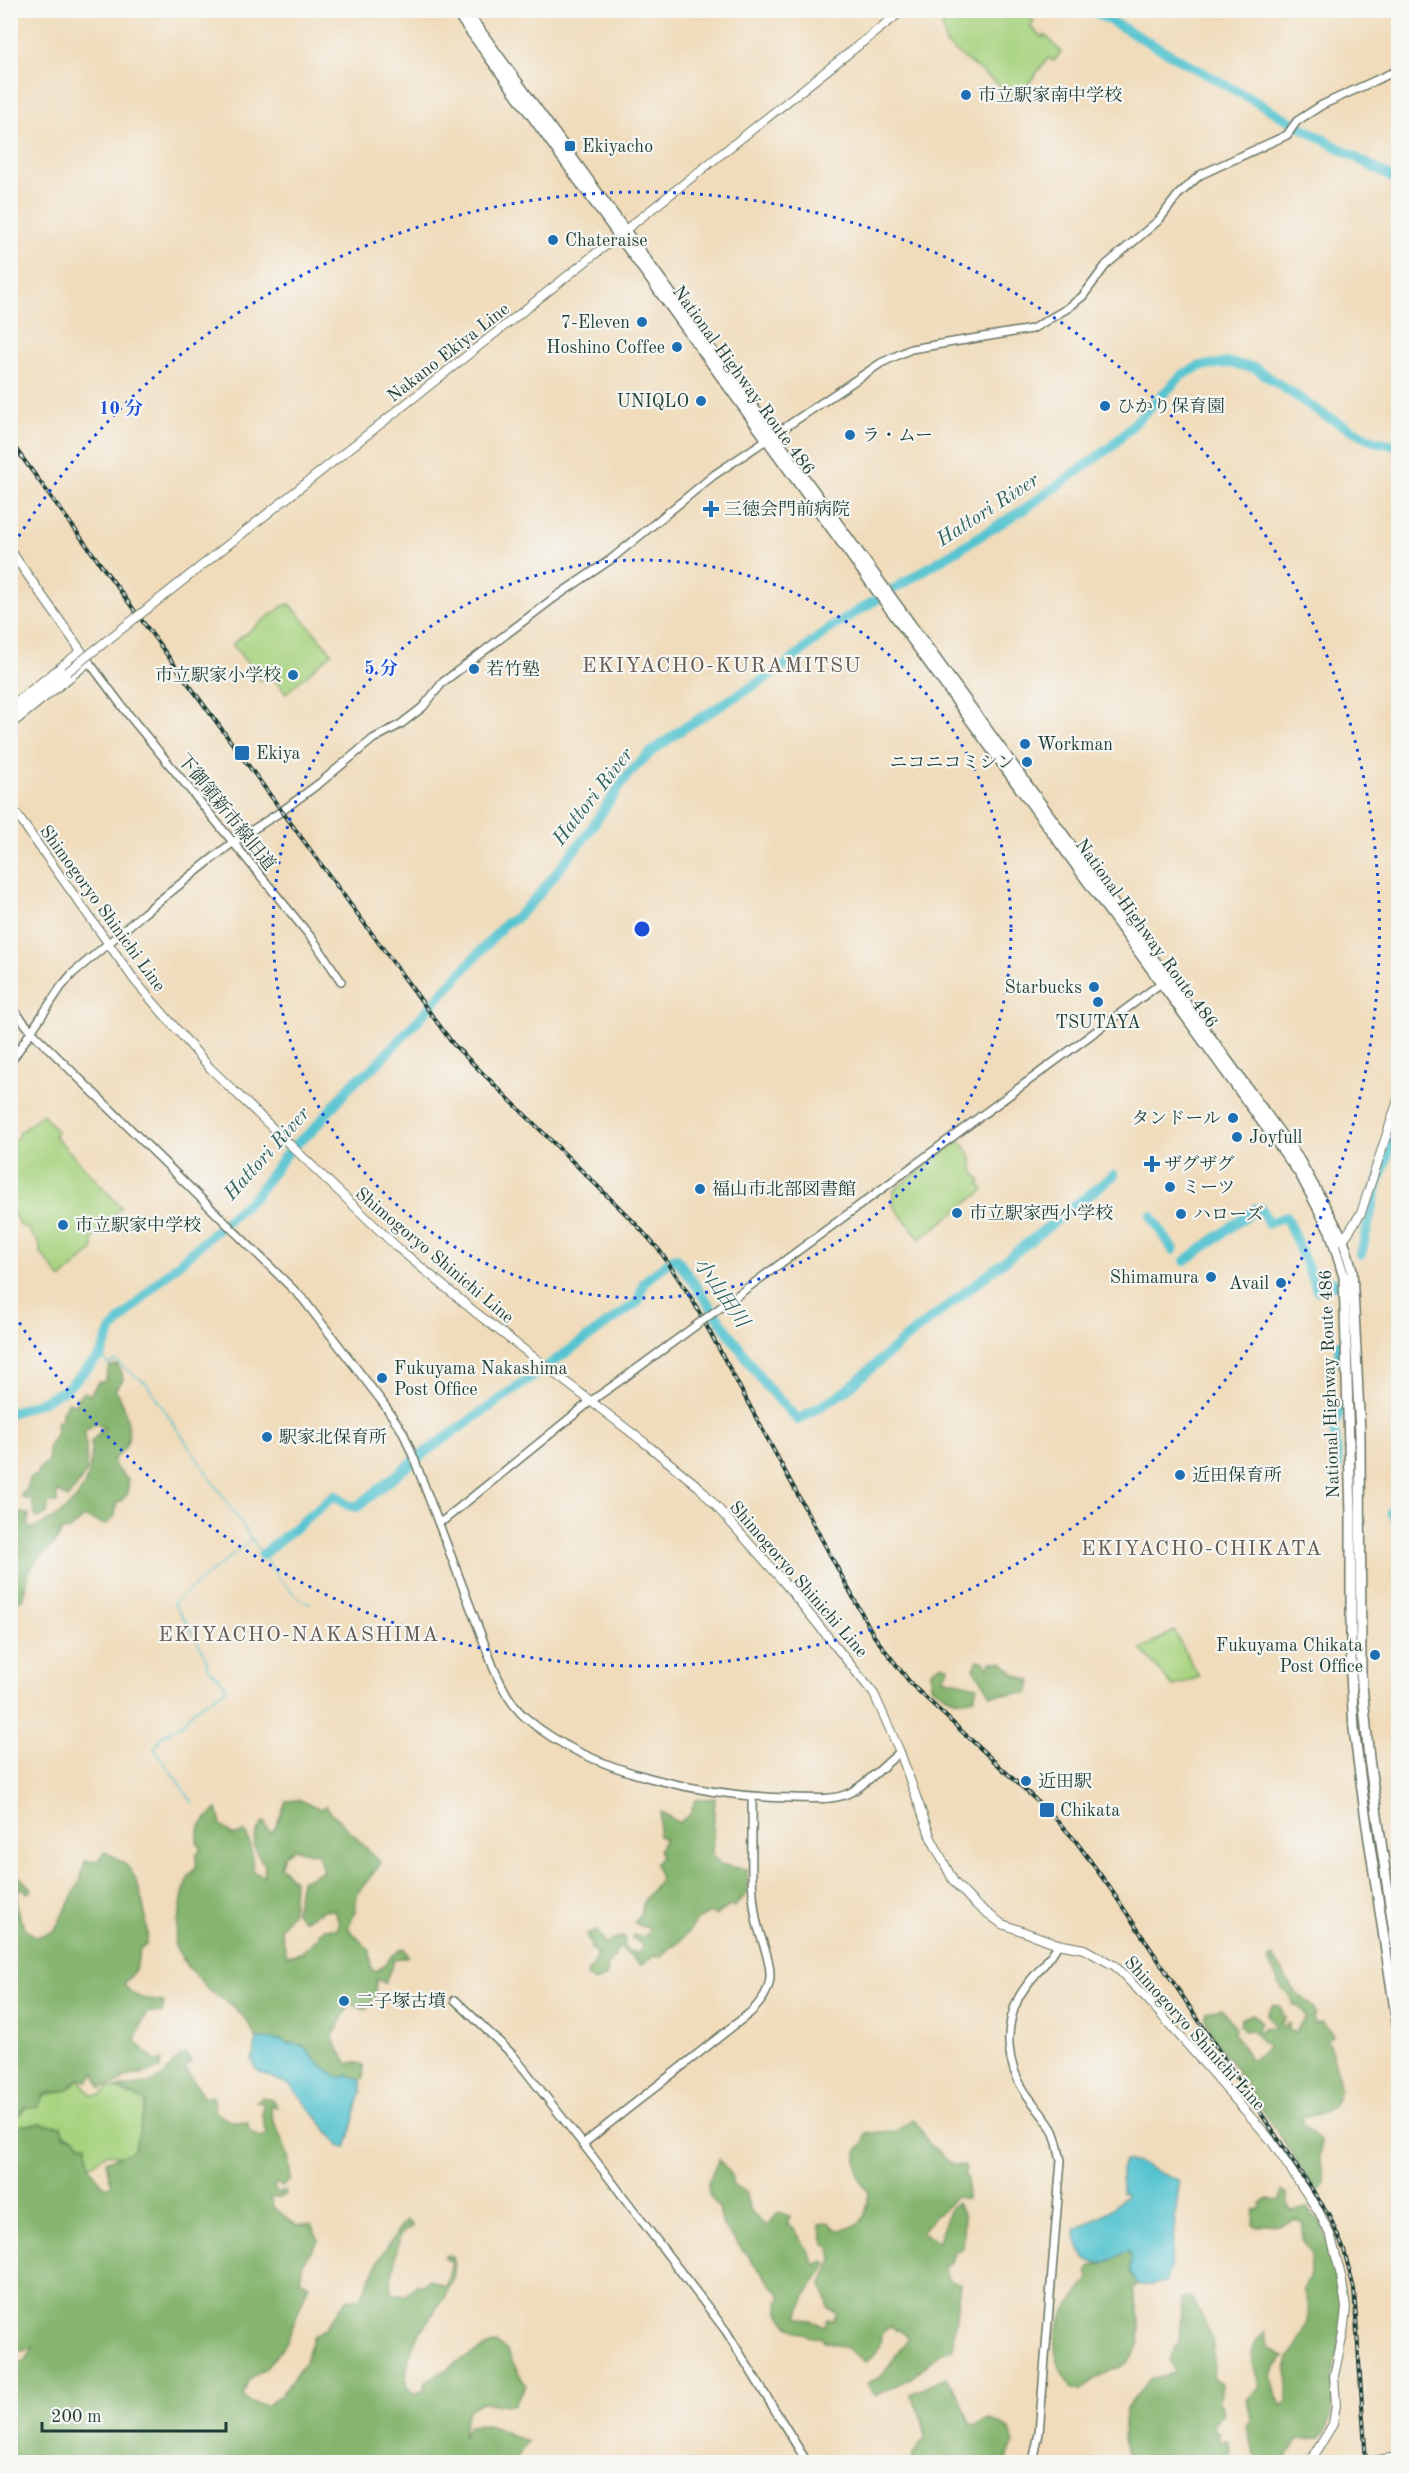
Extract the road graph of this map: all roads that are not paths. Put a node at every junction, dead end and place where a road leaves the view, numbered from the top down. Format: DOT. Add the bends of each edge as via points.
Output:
graph roads {
  1 [pos="455,10"];
  2 [pos="465,10"];
  3 [pos="903,10"];
  4 [pos="1398,70"];
  5 [pos="622,232"];
  6 [pos="770,437"];
  7 [pos="10,549"];
  8 [pos="81,651"];
  9 [pos="89,662"];
  10 [pos="10,707"];
  11 [pos="10,716"];
  12 [pos="10,723"];
  13 [pos="10,805"];
  14 [pos="232,843"];
  15 [pos="109,944"];
  16 [pos="341,981"];
  17 [pos="1165,981"];
  18 [pos="10,1005"];
  19 [pos="32,1031"];
  20 [pos="10,1063"];
  21 [pos="1398,1100"];
  22 [pos="1339,1240"];
  23 [pos="591,1401"];
  24 [pos="438,1522"];
  25 [pos="900,1752"];
  26 [pos="752,1797"];
  27 [pos="1058,1944"];
  28 [pos="1398,1960"];
  29 [pos="455,2000"];
  30 [pos="1398,2029"];
  31 [pos="583,2144"];
  32 [pos="1398,2457"];
  33 [pos="807,2463"];
  34 [pos="1033,2463"];
  35 [pos="1310,2463"];
  36 [pos="1378,2463"];
  1 -- 5 [label="highway, National Highway Route 486"];
  2 -- 5 [label="highway, National Highway Route 486"];
  3 -- 5 [label="main road, Nakano Ekiya Line"];
  4 -- 6 [label="street" via="1322,105 1297,121 1287,135 1200,175 1159,220 1106,264 1092,286 1068,308 1032,329 911,349 872,368"];
  5 -- 6 [label="highway, National Highway Route 486"];
  5 -- 11 [label="main road, Nakano Ekiya Line, bridge"];
  6 -- 14 [label="street" via="714,475 610,560 476,656 401,724 373,739 282,811"];
  6 -- 17 [label="highway, National Highway Route 486"];
  7 -- 8 [label="main road"];
  8 -- 9 [label="main road"];
  8 -- 10 [label="main road"];
  9 -- 12 [label="main road"];
  9 -- 14 [label="street, 下御領新市線旧道"];
  13 -- 15 [label="main road, Shimogoryo Shinichi Line"];
  14 -- 15 [label="street"];
  14 -- 16 [label="street, 下御領新市線旧道" via="314,941"];
  15 -- 19 [label="street" via="72,974"];
  15 -- 23 [label="main road, Shimogoryo Shinichi Line" via="197,1055 296,1152 398,1248"];
  17 -- 22 [label="highway, National Highway Route 486" via="1300,1174"];
  17 -- 23 [label="street, bridge"];
  18 -- 19 [label="street"];
  19 -- 20 [label="street"];
  19 -- 24 [label="street" via="303,1299 403,1432"];
  21 -- 22 [label="main road" via="1361,1213"];
  22 -- 28 [label="highway, National Highway Route 486" via="1352,1270 1360,1434 1361,1674"];
  22 -- 30 [label="highway, National Highway Route 486" via="1348,1357 1354,1729"];
  23 -- 24 [label="street"];
  23 -- 25 [label="main road, Shimogoryo Shinichi Line" via="699,1487 732,1523 864,1679"];
  24 -- 26 [label="street" via="494,1669 506,1695 527,1719 568,1746 618,1769"];
  25 -- 26 [label="street" via="848,1794 819,1798"];
  25 -- 27 [label="main road, Shimogoryo Shinichi Line" via="942,1863 954,1882 1002,1924"];
  26 -- 31 [label="street" via="755,1910 770,1966 765,1995 750,2012"];
  27 -- 34 [label="street" via="1019,1998 1009,2037 1016,2076 1053,2130 1061,2160 1039,2433"];
  27 -- 35 [label="main road, Shimogoryo Shinichi Line" via="1101,1957 1141,1992 1270,2139 1319,2212 1331,2237 1346,2307 1334,2376 1333,2424"];
  29 -- 31 [label="street" via="513,2055"];
  31 -- 33 [label="street" via="726,2331"];
  32 -- 36 [label="main road"];
}
